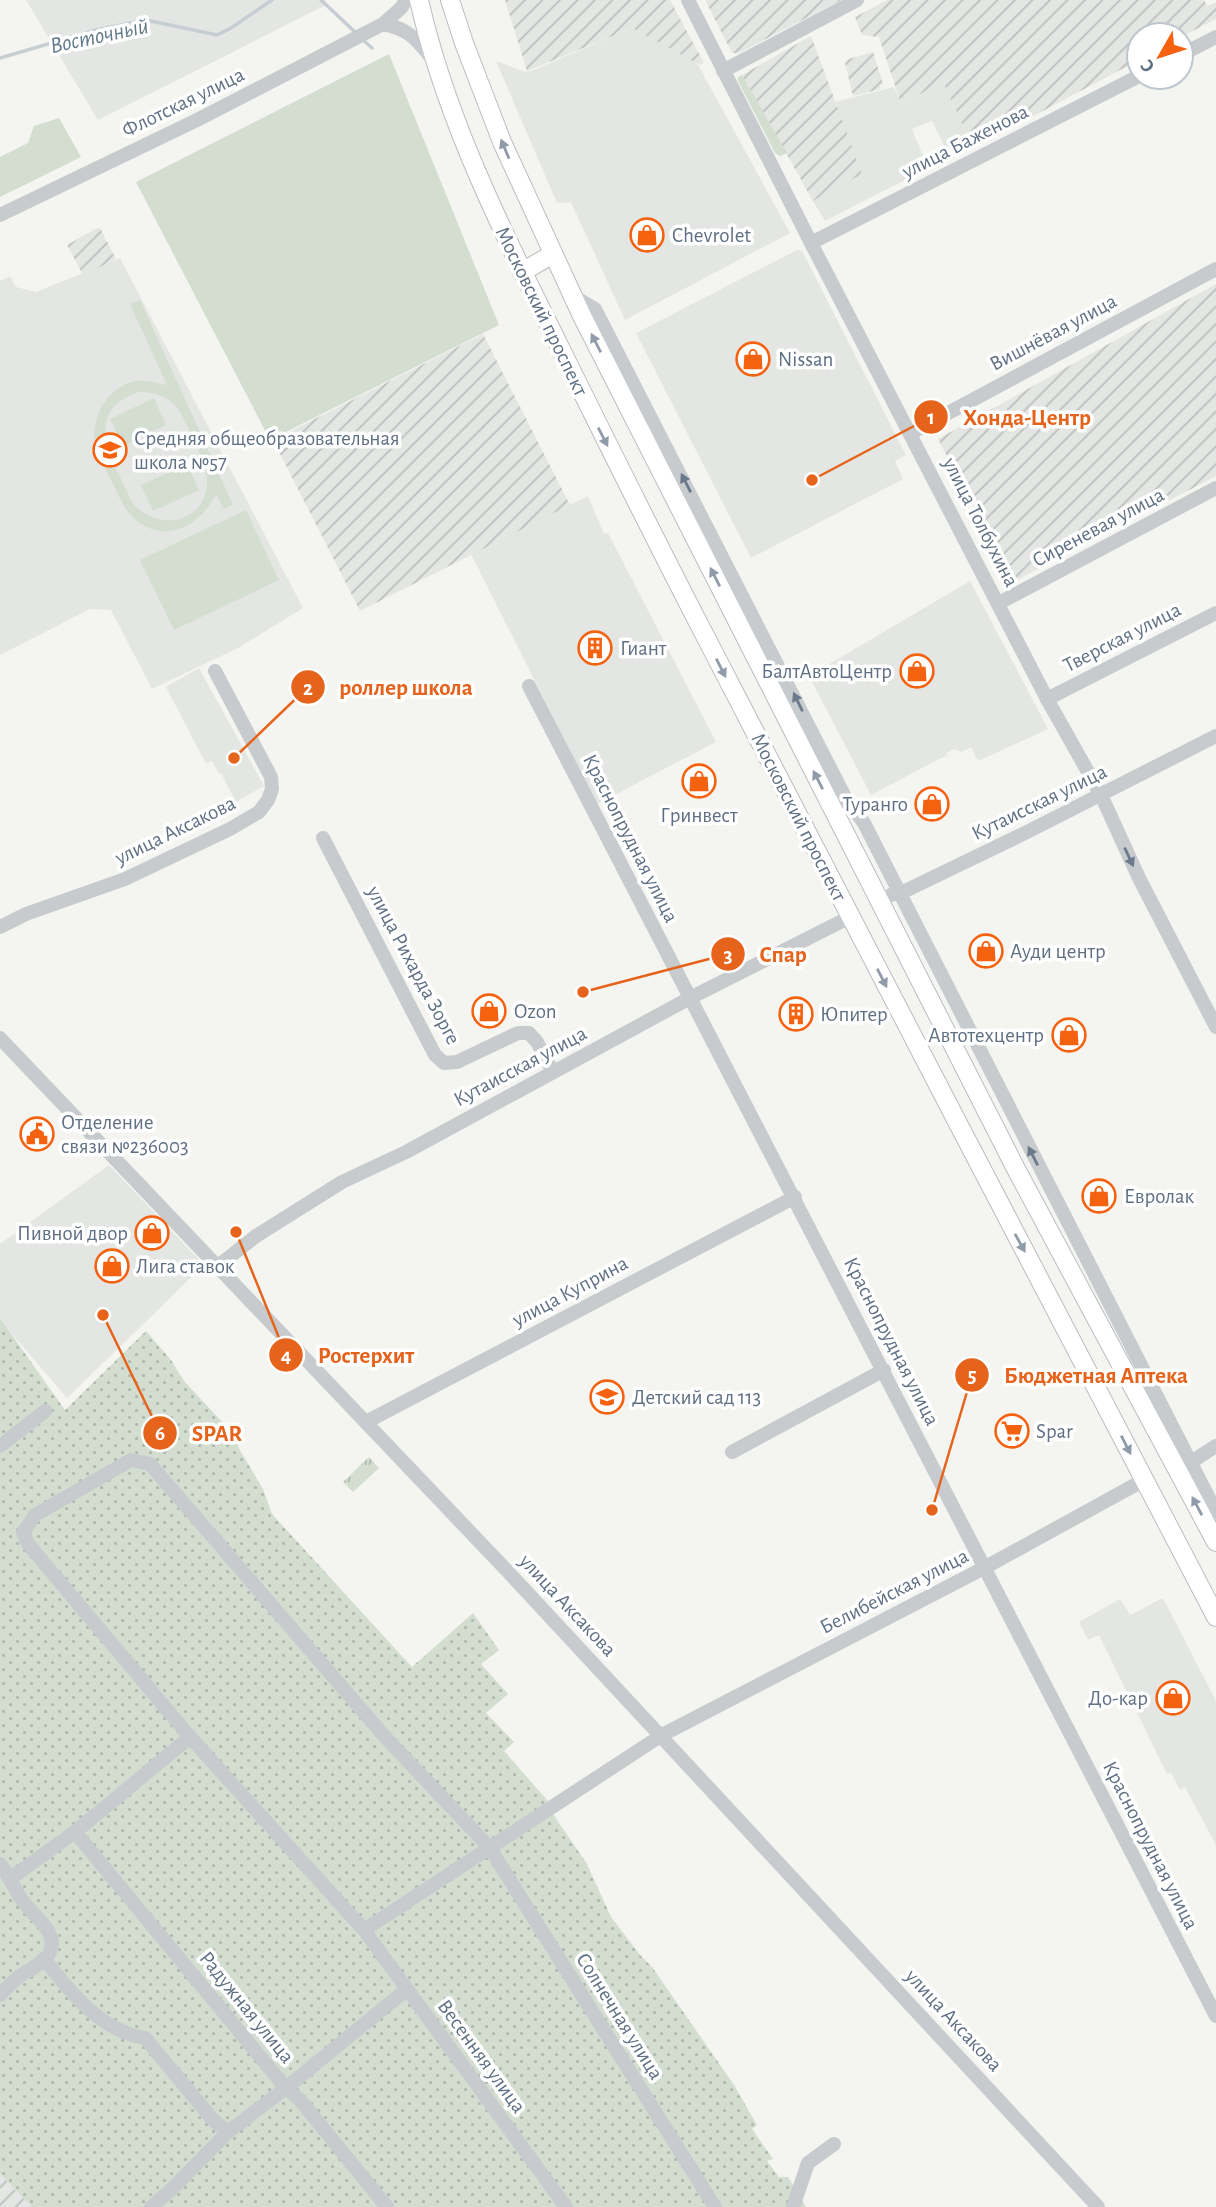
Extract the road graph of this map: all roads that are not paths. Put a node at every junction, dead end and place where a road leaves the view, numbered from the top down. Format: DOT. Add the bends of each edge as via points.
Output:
graph roads {
  1 [pos="406,0"];
  2 [pos="419,0"];
  3 [pos="450,0"];
  4 [pos="688,0"];
  5 [pos="857,0"];
  6 [pos="383,24"];
  7 [pos="1216,37"];
  8 [pos="1195,48"];
  9 [pos="435,62"];
  10 [pos="723,71"];
  11 [pos="1125,83"];
  12 [pos="0,215"];
  13 [pos="811,243"];
  14 [pos="552,254"];
  15 [pos="1216,269"];
  16 [pos="522,272"];
  17 [pos="573,296"];
  18 [pos="911,433"];
  19 [pos="1216,488"];
  20 [pos="999,603"];
  21 [pos="1216,613"];
  22 [pos="215,671"];
  23 [pos="529,685"];
  24 [pos="1047,699"];
  25 [pos="1216,736"];
  26 [pos="1101,795"];
  27 [pos="323,838"];
  28 [pos="899,892"];
  29 [pos="878,899"];
  30 [pos="850,917"];
  31 [pos="0,927"];
  32 [pos="690,998"];
  33 [pos="1216,1027"];
  34 [pos="0,1038"];
  35 [pos="990,1070"];
  36 [pos="553,1072"];
  37 [pos="971,1082"];
  38 [pos="1015,1167"];
  39 [pos="988,1183"];
  40 [pos="795,1197"];
  41 [pos="218,1266"];
  42 [pos="1120,1326"];
  43 [pos="1103,1335"];
  44 [pos="884,1370"];
  45 [pos="45,1410"];
  46 [pos="366,1422"];
  47 [pos="1178,1435"];
  48 [pos="1216,1445"];
  49 [pos="0,1446"];
  50 [pos="732,1452"];
  51 [pos="1185,1466"];
  52 [pos="1144,1480"];
  53 [pos="1216,1512"];
  54 [pos="1216,1542"];
  55 [pos="984,1568"];
  56 [pos="1216,1617"];
  57 [pos="662,1735"];
  58 [pos="190,1737"];
  59 [pos="75,1832"];
  60 [pos="489,1847"];
  61 [pos="0,1864"];
  62 [pos="11,1878"];
  63 [pos="364,1930"];
  64 [pos="45,1960"];
  65 [pos="407,1989"];
  66 [pos="0,1994"];
  67 [pos="1216,2016"];
  68 [pos="286,2088"];
  69 [pos="228,2132"];
  70 [pos="834,2144"];
  71 [pos="160,2205"];
  72 [pos="387,2207"];
  73 [pos="566,2207"];
  74 [pos="715,2207"];
  75 [pos="793,2207"];
  76 [pos="1098,2207"];
  1 -- 6 [label="street, Флотская улица"];
  2 -- 9 [label="main road, Московский проспект"];
  14 -- 3 [label="main road, Московский проспект, one-way" via="502,142"];
  4 -- 10 [label="street, улица Толбухина"];
  5 -- 10 [label="street"];
  6 -- 9 [label="street" via="413,35"];
  6 -- 12 [label="street, Флотская улица"];
  7 -- 8 [label="street"];
  9 -- 16 [label="main road, Московский проспект" via="467,149"];
  10 -- 13 [label="street, улица Толбухина"];
  11 -- 13 [label="street, улица Баженова"];
  13 -- 18 [label="street, улица Толбухина"];
  14 -- 16 [label="main road"];
  14 -- 17 [label="main road, Московский проспект"];
  15 -- 18 [label="street, Вишнёвая улица"];
  16 -- 30 [label="main road, Московский проспект, one-way"];
  28 -- 17 [label="street, one-way" via="864,823 845,797 595,309"];
  29 -- 17 [label="main road, Московский проспект, one-way"];
  18 -- 20 [label="street, улица Толбухина"];
  19 -- 20 [label="street, Сиреневая улица"];
  20 -- 24 [label="street, улица Толбухина"];
  21 -- 24 [label="street, Тверская улица"];
  22 -- 31 [label="street, улица Аксакова" via="271,777 272,789 259,812 125,879"];
  23 -- 32 [label="street, Краснопрудная улица"];
  24 -- 26 [label="street, улица Толбухина"];
  25 -- 26 [label="street, Кутаисская улица"];
  26 -- 28 [label="street, Кутаисская улица"];
  26 -- 33 [label="street, улица Толбухина, one-way"];
  27 -- 36 [label="street, улица Рихарда Зорге" via="435,1055 444,1063 457,1062 518,1033 529,1033"];
  28 -- 29 [label="street, Кутаисская улица"];
  28 -- 35 [label="street"];
  29 -- 37 [label="main road, Московский проспект"];
  30 -- 32 [label="street, Кутаисская улица"];
  30 -- 39 [label="main road, Московский проспект, one-way"];
  32 -- 36 [label="street, Кутаисская улица"];
  32 -- 40 [label="street, Краснопрудная улица"];
  34 -- 41 [label="street, улица Аксакова"];
  35 -- 37 [label="street"];
  42 -- 35 [label="street, one-way"];
  36 -- 41 [label="street, Кутаисская улица" via="342,1182 256,1236"];
  37 -- 38 [label="main road, Московский проспект"];
  38 -- 39 [label="main road"];
  38 -- 43 [label="main road, Московский проспект"];
  39 -- 52 [label="main road, Московский проспект, one-way"];
  40 -- 44 [label="street, Краснопрудная улица"];
  40 -- 46 [label="street, улица Куприна"];
  41 -- 46 [label="street, улица Аксакова"];
  42 -- 43 [label="street"];
  42 -- 47 [label="street"];
  43 -- 51 [label="main road, Московский проспект"];
  44 -- 50 [label="street"];
  44 -- 55 [label="street, Краснопрудная улица"];
  45 -- 49 [label="street"];
  46 -- 57 [label="street, улица Аксакова"];
  47 -- 48 [label="street" via="1190,1443"];
  47 -- 51 [label="street"];
  48 -- 51 [label="street"];
  51 -- 53 [label="street"];
  54 -- 51 [label="main road, Московский проспект, one-way"];
  52 -- 55 [label="street, Белибейская улица"];
  52 -- 56 [label="main road, Московский проспект"];
  55 -- 57 [label="street, Белибейская улица"];
  55 -- 67 [label="street, Краснопрудная улица"];
  57 -- 60 [label="street, Белибейская улица"];
  57 -- 76 [label="street, улица Аксакова"];
  58 -- 59 [label="street"];
  58 -- 60 [label="street, Солнечная улица" via="23,1533 35,1515 131,1460 150,1464 387,1738"];
  58 -- 63 [label="street, Весенняя улица"];
  59 -- 62 [label="street"];
  59 -- 68 [label="street, Радужная улица"];
  60 -- 63 [label="street, Белибейская улица"];
  60 -- 74 [label="street, Солнечная улица"];
  61 -- 62 [label="street"];
  62 -- 64 [label="street" via="20,1900 40,1918 52,1941"];
  63 -- 65 [label="street, Весенняя улица"];
  64 -- 66 [label="street"];
  64 -- 69 [label="street" via="79,2002 126,2035 145,2038"];
  65 -- 68 [label="street"];
  65 -- 73 [label="street, Весенняя улица"];
  68 -- 69 [label="street"];
  68 -- 72 [label="street, Радужная улица"];
  69 -- 71 [label="street"];
  70 -- 75 [label="street" via="808,2163"];
}
